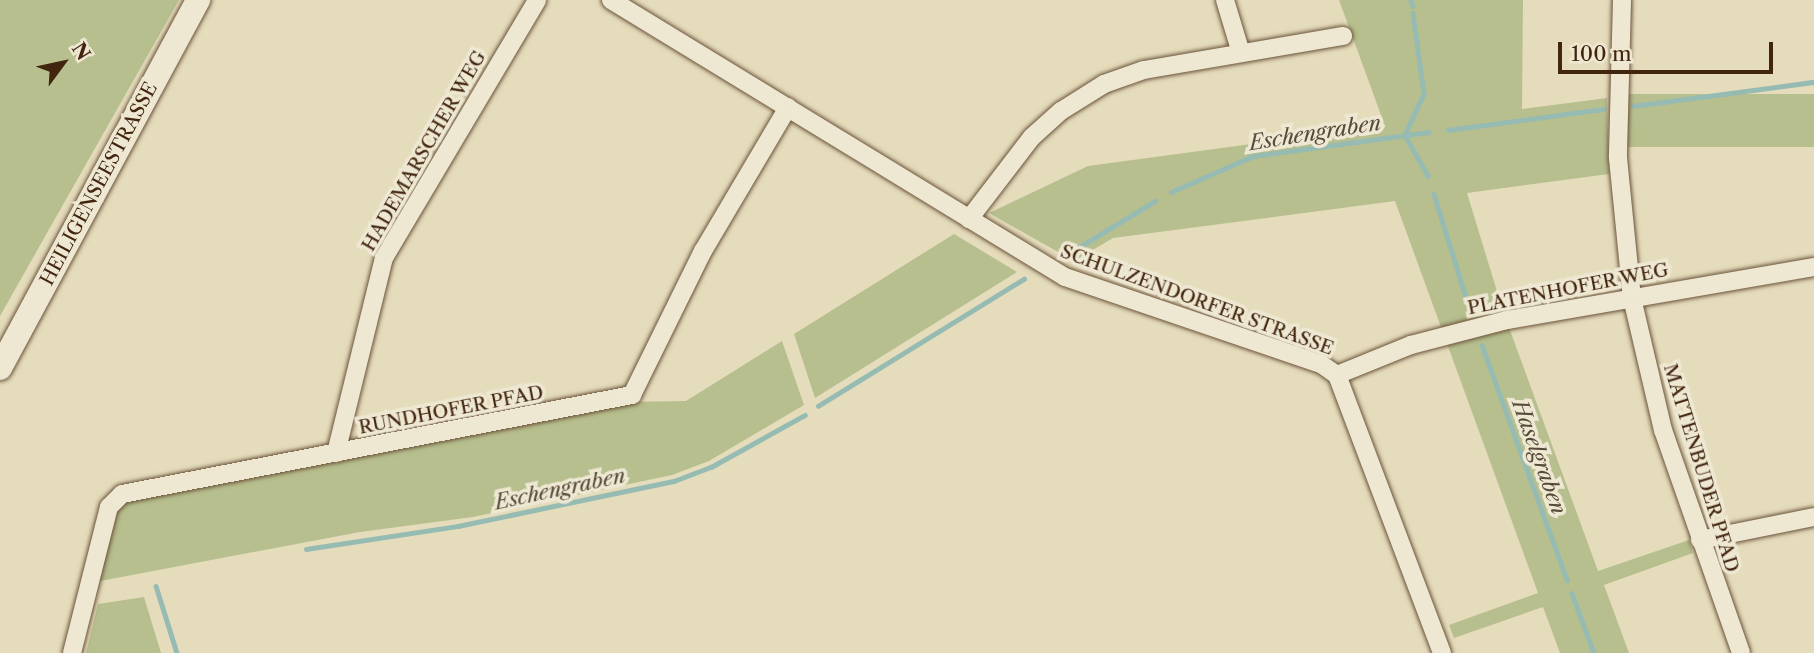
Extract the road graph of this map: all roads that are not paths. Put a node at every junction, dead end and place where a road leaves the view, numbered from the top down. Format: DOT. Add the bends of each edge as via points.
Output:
graph roads {
  1 [pos="198,0"];
  2 [pos="537,0"];
  3 [pos="1224,0"];
  4 [pos="1622,0"];
  5 [pos="620,2"];
  6 [pos="1343,36"];
  7 [pos="1241,53"];
  8 [pos="788,107"];
  9 [pos="969,219"];
  10 [pos="1814,267"];
  11 [pos="1632,298"];
  12 [pos="0,368"];
  13 [pos="1337,374"];
  14 [pos="336,453"];
  15 [pos="1814,517"];
  16 [pos="1700,540"];
  17 [pos="72,653"];
  18 [pos="1442,653"];
  19 [pos="1741,653"];
  1 -- 12 [label="main road, HEILIGENSEESTRASSE"];
  2 -- 14 [label="street, HADEMARSCHER WEG" via="384,258"];
  3 -- 7 [label="street"];
  4 -- 11 [label="street, MATTENBUDER PFAD" via="1618,158"];
  5 -- 8 [label="street, SCHULZENDORFER STRASSE"];
  6 -- 7 [label="street"];
  7 -- 9 [label="street" via="1143,70 1092,90 1032,137"];
  8 -- 9 [label="street, SCHULZENDORFER STRASSE"];
  8 -- 14 [label="street, RUNDHOFER PFAD" via="703,251 632,395"];
  9 -- 13 [label="street, SCHULZENDORFER STRASSE" via="1065,277 1321,364"];
  10 -- 11 [label="street, PLATENHOFER WEG"];
  11 -- 13 [label="street, PLATENHOFER WEG" via="1466,330"];
  11 -- 16 [label="street, MATTENBUDER PFAD" via="1663,430"];
  13 -- 18 [label="street, SCHULZENDORFER STRASSE"];
  14 -- 17 [label="street, RUNDHOFER PFAD" via="122,494 109,507"];
  15 -- 16 [label="street"];
  16 -- 19 [label="street, MATTENBUDER PFAD"];
}
